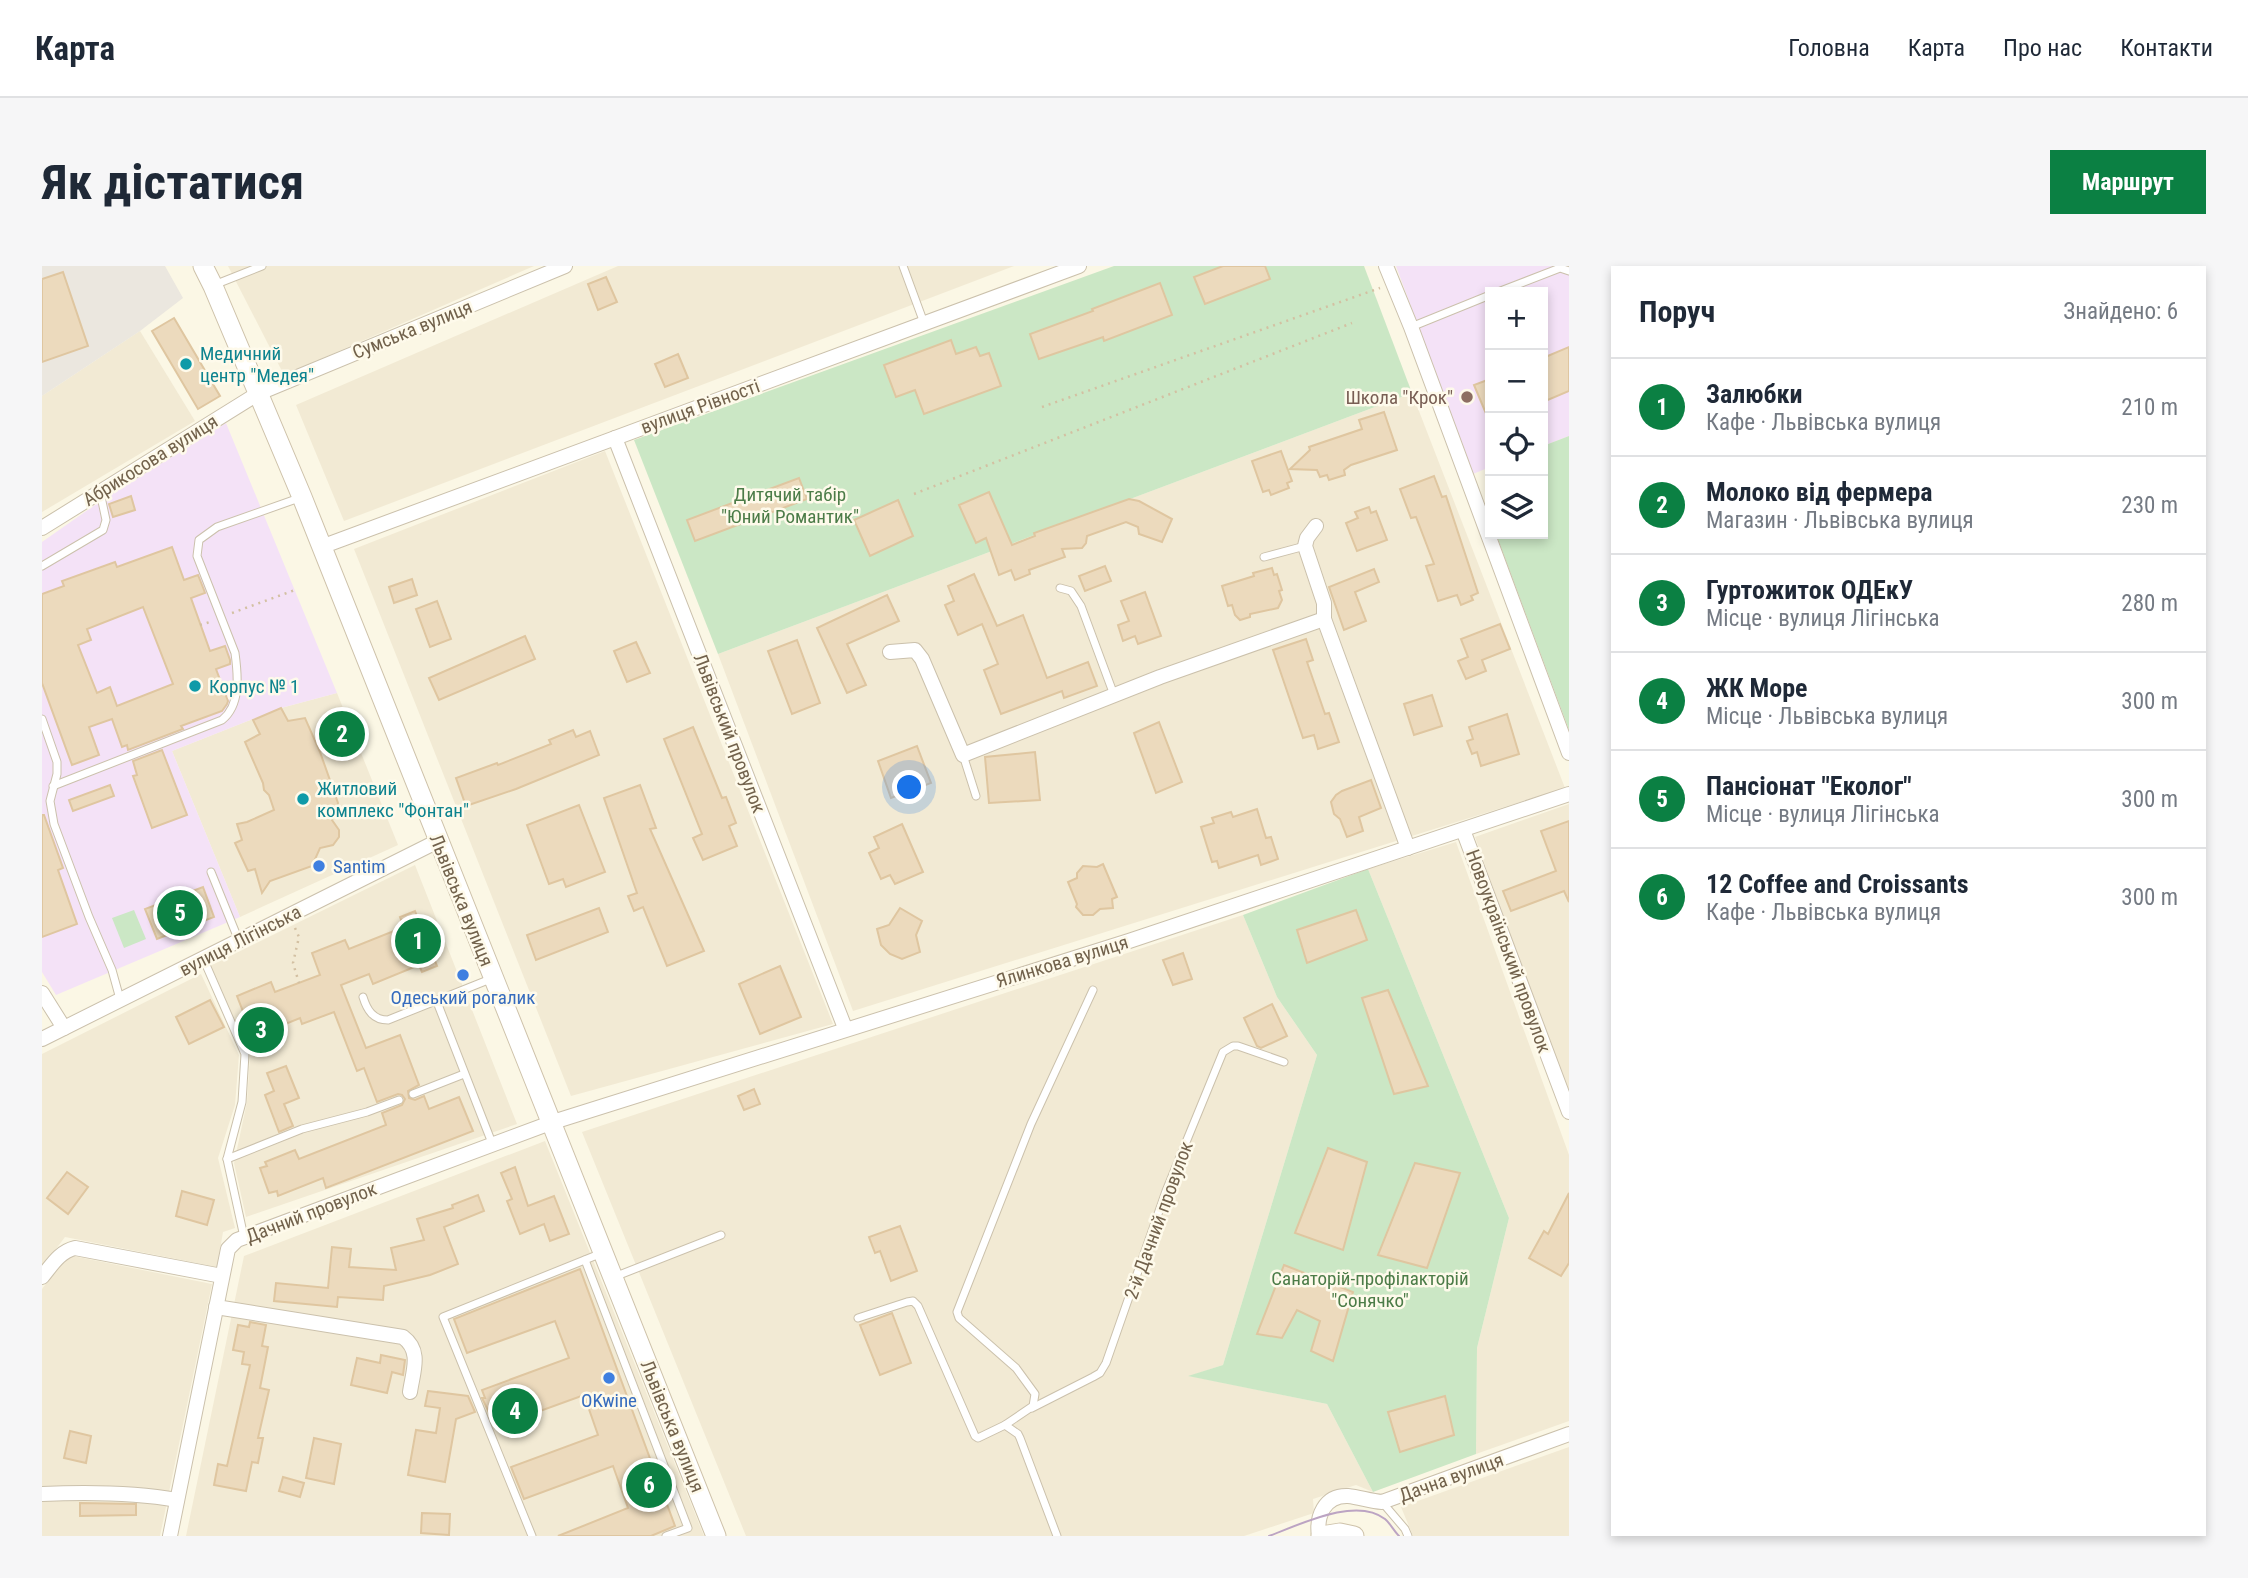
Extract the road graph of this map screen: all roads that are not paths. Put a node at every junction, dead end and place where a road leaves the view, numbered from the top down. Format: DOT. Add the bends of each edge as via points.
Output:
graph roads {
  1 [pos="203,266"];
  2 [pos="262,266"];
  3 [pos="565,266"];
  4 [pos="903,266"];
  5 [pos="1079,266"];
  6 [pos="1386,266"];
  7 [pos="1569,271"];
  8 [pos="214,286"];
  9 [pos="1511,287"];
  10 [pos="1485,297"];
  11 [pos="924,323"];
  12 [pos="1411,327"];
  13 [pos="259,393"];
  14 [pos="615,438"];
  15 [pos="100,492"];
  16 [pos="302,497"];
  17 [pos="1316,526"];
  18 [pos="42,528"];
  19 [pos="1305,546"];
  20 [pos="321,547"];
  21 [pos="1264,557"];
  22 [pos="42,566"];
  23 [pos="1060,588"];
  24 [pos="1324,619"];
  25 [pos="890,652"];
  26 [pos="1114,695"];
  27 [pos="42,719"];
  28 [pos="1569,754"];
  29 [pos="963,755"];
  30 [pos="53,786"];
  31 [pos="1569,794"];
  32 [pos="976,796"];
  33 [pos="1464,830"];
  34 [pos="438,841"];
  35 [pos="1408,848"];
  36 [pos="211,872"];
  37 [pos="239,940"];
  38 [pos="203,958"];
  39 [pos="494,978"];
  40 [pos="1094,990"];
  41 [pos="42,993"];
  42 [pos="363,997"];
  43 [pos="120,1000"];
  44 [pos="437,1002"];
  45 [pos="64,1028"];
  46 [pos="845,1028"];
  47 [pos="42,1039"];
  48 [pos="1284,1062"];
  49 [pos="464,1074"];
  50 [pos="413,1094"];
  51 [pos="399,1100"];
  52 [pos="1569,1112"];
  53 [pos="553,1122"];
  54 [pos="492,1143"];
  55 [pos="227,1159"];
  56 [pos="721,1235"];
  57 [pos="244,1237"];
  58 [pos="604,1252"];
  59 [pos="585,1260"];
  60 [pos="222,1276"];
  61 [pos="42,1277"];
  62 [pos="614,1277"];
  63 [pos="216,1307"];
  64 [pos="858,1318"];
  65 [pos="410,1392"];
  66 [pos="1028,1410"];
  67 [pos="1005,1425"];
  68 [pos="1569,1434"];
  69 [pos="42,1494"];
  70 [pos="177,1500"];
  71 [pos="1382,1502"];
  72 [pos="170,1536"];
  73 [pos="531,1536"];
  74 [pos="666,1536"];
  75 [pos="716,1536"];
  76 [pos="1057,1536"];
  77 [pos="1320,1536"];
  78 [pos="1354,1536"];
  79 [pos="1408,1536"];
  1 -- 8 [label="main road, Львівська вулиця"];
  2 -- 8 [label="lane"];
  3 -- 13 [label="street, Сумська вулиця"];
  4 -- 11 [label="lane"];
  5 -- 11 [label="street, вулиця Рівності"];
  6 -- 12 [label="street"];
  7 -- 9 [label="lane" via="1560,268"];
  8 -- 13 [label="main road, Львівська вулиця"];
  10 -- 12 [label="lane"];
  11 -- 14 [label="street, вулиця Рівності"];
  12 -- 28 [label="street"];
  13 -- 15 [label="street, Абрикосова вулиця"];
  13 -- 16 [label="main road, Львівська вулиця"];
  14 -- 20 [label="street, вулиця Рівності"];
  14 -- 46 [label="street, Львівський провулок"];
  15 -- 18 [label="street, Абрикосова вулиця"];
  15 -- 22 [label="lane" via="106,520 103,530"];
  16 -- 20 [label="main road, Львівська вулиця"];
  16 -- 30 [label="lane" via="217,527 199,540 197,556 237,670 236,699 228,716"];
  17 -- 19 [label="street"];
  19 -- 21 [label="lane"];
  19 -- 24 [label="street" via="1324,603"];
  20 -- 34 [label="main road, Львівська вулиця"];
  23 -- 26 [label="lane" via="1071,591 1081,606"];
  24 -- 26 [label="street"];
  24 -- 35 [label="street"];
  25 -- 29 [label="street" via="915,650 922,659"];
  26 -- 29 [label="street"];
  27 -- 30 [label="lane" via="57,762"];
  29 -- 32 [label="lane"];
  30 -- 43 [label="lane" via="54,824"];
  31 -- 33 [label="street, Ялинкова вулиця"];
  33 -- 35 [label="street, Ялинкова вулиця"];
  33 -- 52 [label="street, Новоукраїнський провулок"];
  34 -- 37 [label="street, вулиця Лігінська"];
  34 -- 39 [label="main road, Львівська вулиця"];
  35 -- 46 [label="street, Ялинкова вулиця"];
  36 -- 37 [label="lane"];
  37 -- 38 [label="street, вулиця Лігінська"];
  38 -- 43 [label="street, вулиця Лігінська"];
  38 -- 55 [label="lane" via="245,1054 242,1102"];
  39 -- 44 [label="lane"];
  39 -- 53 [label="main road, Львівська вулиця"];
  40 -- 66 [label="lane" via="1031,1124 957,1312 1030,1386 1035,1401"];
  41 -- 45 [label="street"];
  42 -- 44 [label="lane" via="380,1020"];
  43 -- 45 [label="street, вулиця Лігінська"];
  44 -- 49 [label="lane"];
  45 -- 47 [label="street, вулиця Лігінська"];
  46 -- 53 [label="street, Ялинкова вулиця"];
  48 -- 66 [label="lane, 2-й Дачний провулок" via="1238,1046 1223,1052 1166,1191 1106,1363 1100,1373"];
  49 -- 50 [label="lane"];
  49 -- 54 [label="lane"];
  51 -- 55 [label="lane" via="302,1129"];
  53 -- 54 [label="street, Дачний провулок"];
  53 -- 58 [label="main road, Львівська вулиця"];
  54 -- 57 [label="street, Дачний провулок"];
  55 -- 57 [label="lane"];
  56 -- 62 [label="lane"];
  57 -- 60 [label="street, Дачний провулок" via="228,1249"];
  58 -- 59 [label="lane"];
  58 -- 62 [label="main road, Львівська вулиця"];
  59 -- 73 [label="lane" via="443,1317"];
  59 -- 74 [label="lane" via="688,1528"];
  60 -- 61 [label="street" via="75,1248 60,1255"];
  60 -- 63 [label="street, Дачний провулок"];
  62 -- 75 [label="main road, Львівська вулиця"];
  63 -- 65 [label="street" via="403,1337 416,1355"];
  63 -- 70 [label="street, Дачний провулок"];
  64 -- 67 [label="lane, 2-й Дачний провулок" via="913,1301 975,1436"];
  66 -- 67 [label="lane, 2-й Дачний провулок"];
  67 -- 76 [label="lane" via="1018,1434"];
  68 -- 71 [label="street, Дачна вулиця"];
  69 -- 70 [label="street" via="91,1492"];
  70 -- 72 [label="street, Дачний провулок"];
  71 -- 77 [label="street, Дачна вулиця" via="1351,1496 1334,1499 1321,1511"];
  71 -- 79 [label="lane"];
  77 -- 78 [label="main road, Дачна вулиця"];
}
